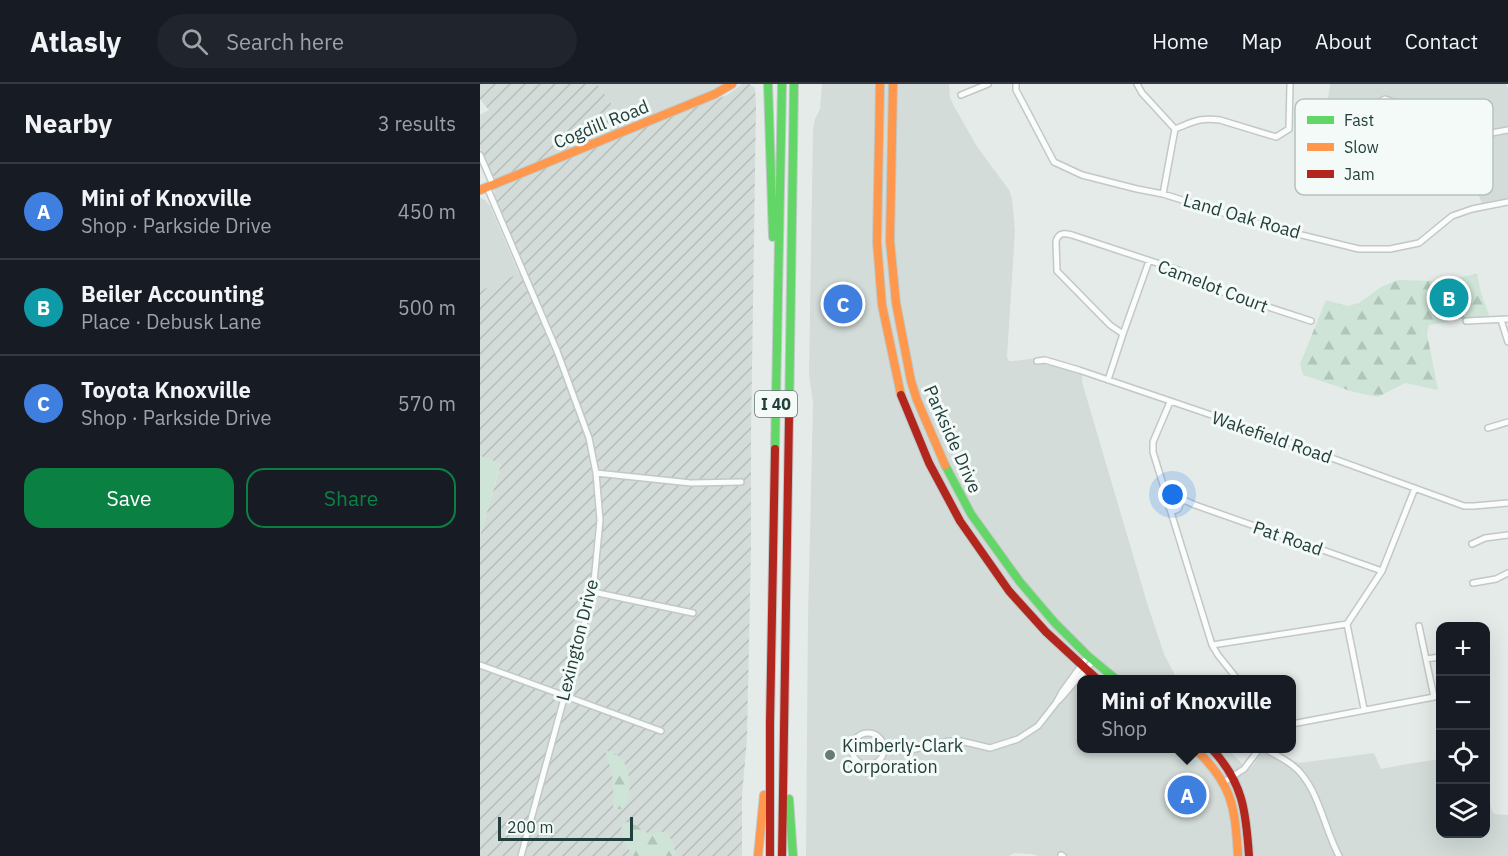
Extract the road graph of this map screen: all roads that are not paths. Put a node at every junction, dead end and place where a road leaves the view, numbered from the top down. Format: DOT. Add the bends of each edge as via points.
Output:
graph roads {
  1 [pos="732,84"];
  2 [pos="768,84"];
  3 [pos="782,84"];
  4 [pos="794,84"];
  5 [pos="879,84"];
  6 [pos="893,84"];
  7 [pos="988,84"];
  8 [pos="1016,84"];
  9 [pos="1137,84"];
  10 [pos="1290,84"];
  11 [pos="961,95"];
  12 [pos="1175,129"];
  13 [pos="1508,130"];
  14 [pos="1493,133"];
  15 [pos="480,155"];
  16 [pos="487,187"];
  17 [pos="1163,194"];
  18 [pos="1508,202"];
  19 [pos="1149,261"];
  20 [pos="1505,320"];
  21 [pos="1311,321"];
  22 [pos="1466,321"];
  23 [pos="1123,334"];
  24 [pos="1508,342"];
  25 [pos="777,351"];
  26 [pos="1037,361"];
  27 [pos="1108,380"];
  28 [pos="1170,402"];
  29 [pos="1508,422"];
  30 [pos="1488,428"];
  31 [pos="596,473"];
  32 [pos="741,482"];
  33 [pos="1415,488"];
  34 [pos="1166,491"];
  35 [pos="1175,500"];
  36 [pos="1508,503"];
  37 [pos="1195,505"];
  38 [pos="1173,508"];
  39 [pos="1508,535"];
  40 [pos="1472,544"];
  41 [pos="1382,571"];
  42 [pos="1508,573"];
  43 [pos="1473,583"];
  44 [pos="592,592"];
  45 [pos="693,613"];
  46 [pos="1347,624"];
  47 [pos="1419,626"];
  48 [pos="1212,645"];
  49 [pos="1090,658"];
  50 [pos="1436,658"];
  51 [pos="1426,659"];
  52 [pos="480,665"];
  53 [pos="1084,667"];
  54 [pos="1093,675"];
  55 [pos="1111,675"];
  56 [pos="1234,675"];
  57 [pos="564,695"];
  58 [pos="785,709"];
  59 [pos="1365,710"];
  60 [pos="770,723"];
  61 [pos="1296,723"];
  62 [pos="661,731"];
  63 [pos="884,750"];
  64 [pos="1200,753"];
  65 [pos="1216,753"];
  66 [pos="1258,753"];
  67 [pos="1271,753"];
  68 [pos="1233,776"];
  69 [pos="1224,782"];
  70 [pos="1248,825"];
  71 [pos="1236,829"];
  72 [pos="521,856"];
  73 [pos="758,856"];
  74 [pos="770,856"];
  75 [pos="782,856"];
  76 [pos="793,856"];
  77 [pos="1238,856"];
  78 [pos="1249,856"];
  79 [pos="1339,856"];
  1 -- 16 [label="main road, Cogdill Road"];
  2 -- 25 [label="main road"];
  3 -- 25 [label="main road, I 40"];
  4 -- 58 [label="main road, I 40"];
  5 -- 53 [label="main road, Parkside Drive" via="877,242 882,305 904,404 960,521 1009,591"];
  6 -- 49 [label="main road, Parkside Drive" via="891,241 896,303 917,400 971,514 1020,582"];
  7 -- 11 [label="street"];
  8 -- 17 [label="street, Land Oak Road" via="1054,162 1082,175"];
  9 -- 12 [label="street"];
  10 -- 12 [label="street" via="1289,129 1276,137 1202,118"];
  12 -- 17 [label="street"];
  13 -- 14 [label="street"];
  15 -- 16 [label="street, Lexington Drive"];
  16 -- 31 [label="street, Lexington Drive" via="556,351 589,438"];
  17 -- 18 [label="street, Land Oak Road" via="1269,227 1372,250 1419,243 1452,216"];
  19 -- 21 [label="street, Camelot Court" via="1184,273 1195,283"];
  19 -- 23 [label="street"];
  19 -- 23 [label="street, Camelot Court" via="1064,233 1057,237 1057,271"];
  20 -- 22 [label="street"];
  20 -- 24 [label="street"];
  23 -- 27 [label="street"];
  25 -- 60 [label="main road, I 40"];
  26 -- 27 [label="street, Wakefield Road" via="1045,360"];
  27 -- 28 [label="street, Wakefield Road"];
  28 -- 33 [label="street, Wakefield Road"];
  28 -- 34 [label="street" via="1153,442"];
  29 -- 30 [label="street"];
  31 -- 32 [label="street" via="691,483"];
  31 -- 44 [label="street, Lexington Drive" via="600,520"];
  33 -- 36 [label="street, Wakefield Road" via="1464,506"];
  33 -- 41 [label="street"];
  34 -- 35 [label="street"];
  34 -- 38 [label="street"];
  35 -- 37 [label="street, Pat Road"];
  35 -- 38 [label="street" via="1171,500"];
  35 -- 38 [label="street" via="1179,503"];
  37 -- 38 [label="street, Pat Road"];
  37 -- 41 [label="street, Pat Road"];
  38 -- 48 [label="street"];
  39 -- 40 [label="street"];
  41 -- 46 [label="street"];
  42 -- 43 [label="street"];
  44 -- 45 [label="street"];
  44 -- 57 [label="street, Lexington Drive"];
  46 -- 48 [label="street"];
  46 -- 59 [label="street"];
  47 -- 51 [label="street"];
  48 -- 56 [label="street"];
  49 -- 53 [label="street"];
  49 -- 55 [label="main road, Parkside Drive"];
  50 -- 51 [label="street"];
  51 -- 59 [label="street" via="1434,697"];
  52 -- 57 [label="street"];
  53 -- 54 [label="main road, Parkside Drive"];
  53 -- 63 [label="street" via="1038,726 1018,739 990,748 949,741 907,751"];
  57 -- 62 [label="street"];
  57 -- 72 [label="street, Lexington Drive"];
  58 -- 75 [label="main road, I 40"];
  58 -- 76 [label="main road"];
  59 -- 61 [label="street"];
  60 -- 73 [label="main road"];
  60 -- 74 [label="main road, I 40"];
  63 -- 63 [label="street" via="878,736 868,733 855,740 852,749 860,763 870,765 880,760"];
  64 -- 69 [label="main road"];
  65 -- 68 [label="main road"];
  66 -- 68 [label="street"];
  67 -- 79 [label="street" via="1294,766 1303,777"];
  68 -- 69 [label="street"];
  68 -- 70 [label="main road"];
  69 -- 71 [label="main road"];
  70 -- 71 [label="main road"];
  70 -- 78 [label="main road"];
  71 -- 77 [label="main road"];
}
